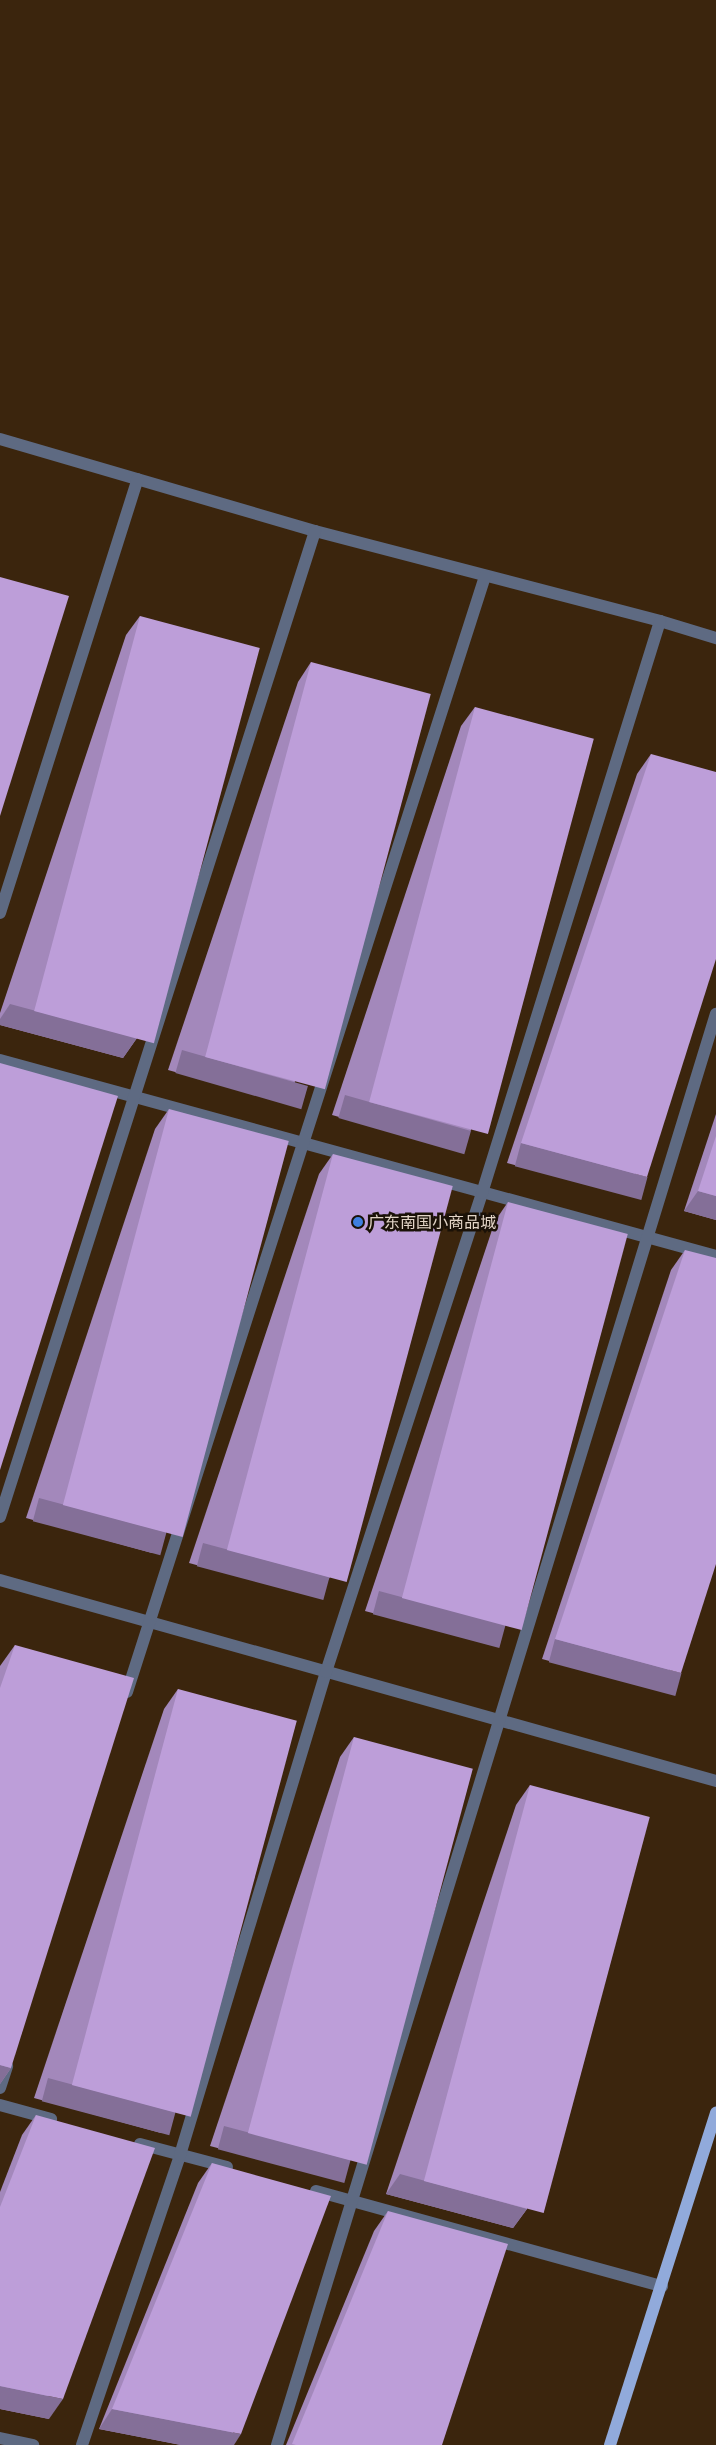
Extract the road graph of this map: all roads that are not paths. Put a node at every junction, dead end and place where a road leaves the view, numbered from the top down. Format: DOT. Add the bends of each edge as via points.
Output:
graph roads {
  1 [pos="0,440"];
  2 [pos="138,479"];
  3 [pos="315,531"];
  4 [pos="485,576"];
  5 [pos="660,620"];
  6 [pos="716,638"];
  7 [pos="0,913"];
  8 [pos="716,1014"];
  9 [pos="0,1060"];
  10 [pos="134,1097"];
  11 [pos="303,1143"];
  12 [pos="482,1193"];
  13 [pos="648,1237"];
  14 [pos="716,1256"];
  15 [pos="0,1517"];
  16 [pos="0,1580"];
  17 [pos="150,1622"];
  18 [pos="326,1672"];
  19 [pos="122,1707"];
  20 [pos="499,1720"];
  21 [pos="716,1781"];
  22 [pos="12,2050"];
  23 [pos="0,2088"];
  24 [pos="0,2105"];
  25 [pos="716,2112"];
  26 [pos="66,2124"];
  27 [pos="123,2139"];
  28 [pos="180,2155"];
  29 [pos="237,2170"];
  30 [pos="304,2188"];
  31 [pos="352,2201"];
  32 [pos="662,2286"];
  33 [pos="0,2438"];
  34 [pos="33,2445"];
  35 [pos="82,2445"];
  36 [pos="277,2445"];
  37 [pos="610,2445"];
  1 -- 2 [label="street"];
  2 -- 3 [label="street"];
  2 -- 7 [label="street"];
  3 -- 4 [label="street"];
  3 -- 10 [label="street"];
  4 -- 5 [label="street"];
  4 -- 11 [label="street"];
  5 -- 6 [label="street"];
  5 -- 12 [label="street"];
  8 -- 13 [label="street"];
  9 -- 10 [label="street"];
  10 -- 11 [label="street"];
  10 -- 15 [label="street"];
  11 -- 12 [label="street"];
  11 -- 17 [label="street"];
  12 -- 13 [label="street"];
  12 -- 18 [label="street"];
  13 -- 14 [label="street"];
  13 -- 20 [label="street"];
  16 -- 17 [label="street"];
  17 -- 18 [label="street"];
  17 -- 19 [label="street"];
  18 -- 20 [label="street"];
  18 -- 28 [label="street"];
  20 -- 21 [label="street"];
  20 -- 31 [label="street"];
  22 -- 23 [label="street"];
  24 -- 26 [label="street"];
  25 -- 32 [label="main road"];
  27 -- 28 [label="street"];
  28 -- 29 [label="street"];
  28 -- 35 [label="street"];
  30 -- 31 [label="street"];
  31 -- 32 [label="street"];
  31 -- 36 [label="street"];
  32 -- 37 [label="main road"];
  33 -- 34 [label="street"];
}
